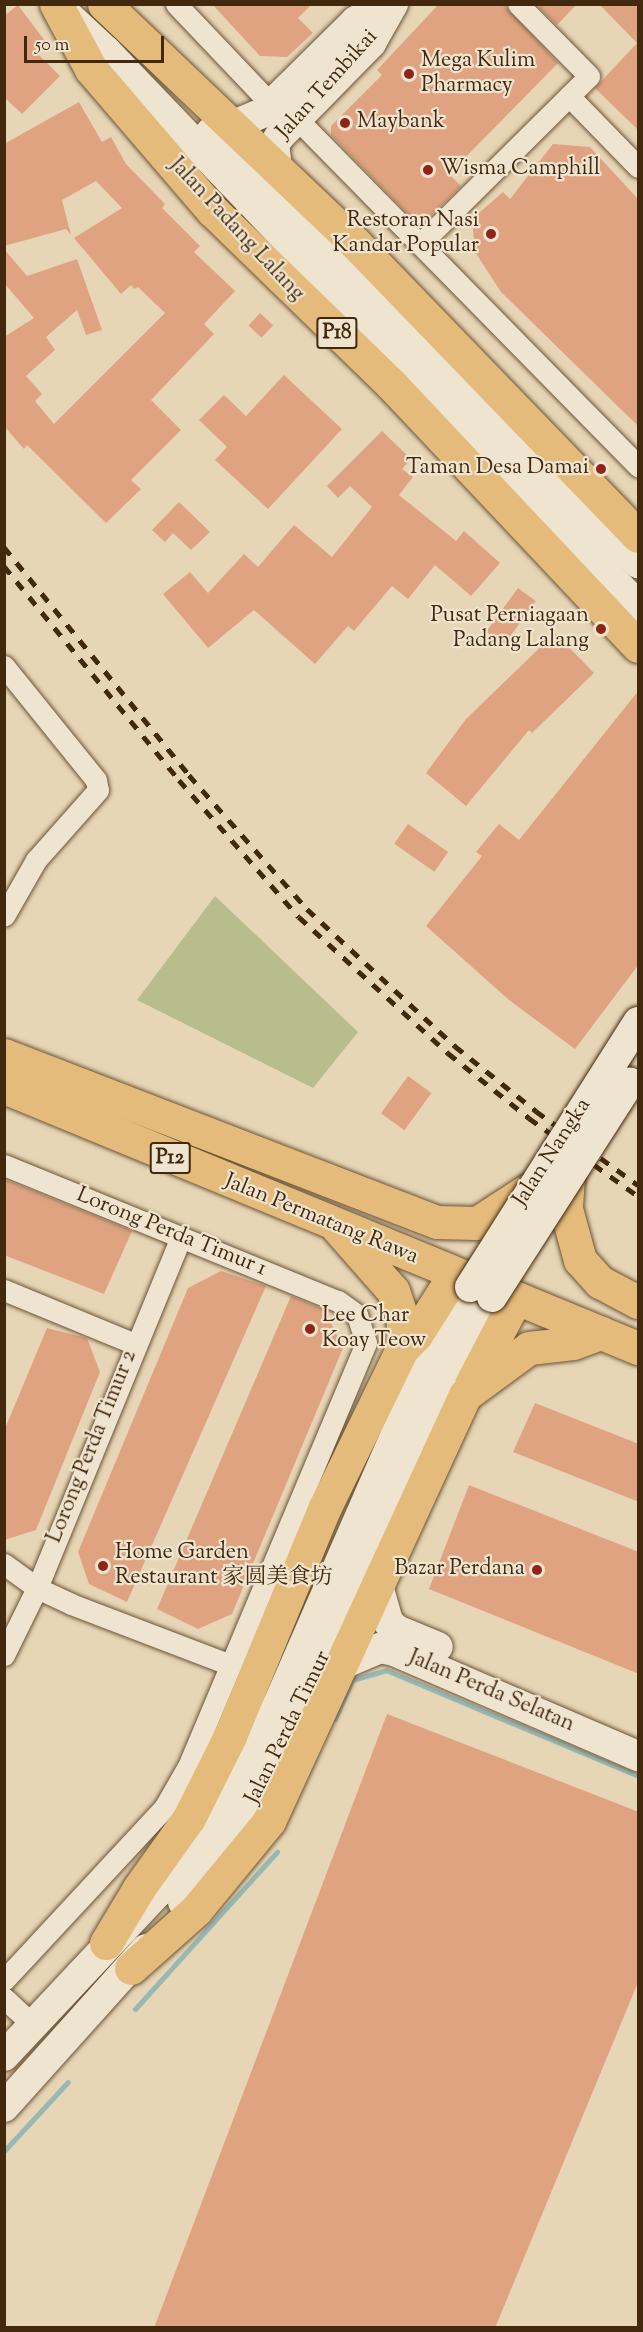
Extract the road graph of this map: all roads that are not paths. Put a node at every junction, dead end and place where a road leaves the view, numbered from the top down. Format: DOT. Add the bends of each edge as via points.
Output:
graph roads {
  1 [pos="56,4"];
  2 [pos="88,4"];
  3 [pos="104,4"];
  4 [pos="176,4"];
  5 [pos="385,4"];
  6 [pos="393,4"];
  7 [pos="518,4"];
  8 [pos="569,96"];
  9 [pos="285,112"];
  10 [pos="213,134"];
  11 [pos="639,167"];
  12 [pos="277,168"];
  13 [pos="422,242"];
  14 [pos="639,466"];
  15 [pos="639,536"];
  16 [pos="639,563"];
  17 [pos="639,606"];
  18 [pos="639,646"];
  19 [pos="4,666"];
  20 [pos="4,916"];
  21 [pos="639,1022"];
  22 [pos="4,1055"];
  23 [pos="639,1068"];
  24 [pos="4,1087"];
  25 [pos="4,1165"];
  26 [pos="568,1177"];
  27 [pos="528,1190"];
  28 [pos="337,1227"];
  29 [pos="181,1237"];
  30 [pos="483,1289"];
  31 [pos="4,1290"];
  32 [pos="639,1302"];
  33 [pos="601,1333"];
  34 [pos="135,1344"];
  35 [pos="639,1348"];
  36 [pos="402,1349"];
  37 [pos="465,1395"];
  38 [pos="4,1564"];
  39 [pos="378,1586"];
  40 [pos="37,1588"];
  41 [pos="4,1655"];
  42 [pos="343,1664"];
  43 [pos="233,1666"];
  44 [pos="639,1733"];
  45 [pos="639,1755"];
  46 [pos="106,1943"];
  47 [pos="131,1968"];
  48 [pos="4,1980"];
  49 [pos="4,1998"];
  50 [pos="33,2025"];
  51 [pos="4,2056"];
  52 [pos="4,2107"];
  1 -- 10 [label="street"];
  1 -- 18 [label="main road, Jalan Padang Lalang / P18" via="91,69 212,210 391,384"];
  2 -- 10 [label="street"];
  3 -- 10 [label="main road"];
  4 -- 9 [label="street"];
  5 -- 9 [label="street, Jalan Tembikai" via="356,21"];
  6 -- 9 [label="street, Jalan Tembikai" via="371,43"];
  7 -- 8 [label="street" via="589,76"];
  8 -- 11 [label="street"];
  8 -- 13 [label="street"];
  9 -- 10 [label="street, Jalan Tembikai"];
  9 -- 12 [label="street, Jalan Tembikai" via="274,145"];
  9 -- 13 [label="street"];
  10 -- 12 [label="main road"];
  10 -- 16 [label="street"];
  10 -- 17 [label="street"];
  12 -- 15 [label="main road"];
  13 -- 14 [label="street"];
  19 -- 20 [label="street" via="96,780 98,790 36,860"];
  21 -- 27 [label="street, Jalan Nangka, bridge"];
  22 -- 27 [label="main road" via="436,1222 477,1222"];
  23 -- 26 [label="street, Jalan Nangka, bridge"];
  24 -- 28 [label="main road, Jalan Permatang Rawa / P12"];
  25 -- 29 [label="street, Lorong Perda Timur 1"];
  26 -- 30 [label="street, Jalan Nangka, bridge"];
  26 -- 32 [label="main road" via="566,1209 580,1260 605,1286"];
  27 -- 30 [label="street, Jalan Nangka, bridge"];
  28 -- 30 [label="main road, Jalan Permatang Rawa / P12"];
  28 -- 36 [label="main road" via="393,1291 403,1320"];
  29 -- 34 [label="street, Lorong Perda Timur 2"];
  29 -- 43 [label="street, Lorong Perda Timur 1" via="338,1301 362,1322 364,1352"];
  30 -- 33 [label="main road, Jalan Permatang Rawa / P12"];
  30 -- 36 [label="main road"];
  30 -- 37 [label="main road"];
  30 -- 46 [label="street, Jalan Perda Timur" via="416,1388 278,1704 237,1782 157,1893"];
  30 -- 47 [label="street, Jalan Perda Timur" via="462,1347 279,1758 224,1846"];
  31 -- 34 [label="street"];
  33 -- 35 [label="main road, Jalan Permatang Rawa / P12"];
  33 -- 37 [label="main road" via="573,1343 530,1348"];
  34 -- 40 [label="street, Lorong Perda Timur 2"];
  36 -- 46 [label="main road" via="324,1509 231,1736 189,1818"];
  37 -- 39 [label="main road"];
  38 -- 40 [label="street"];
  39 -- 42 [label="main road"];
  39 -- 44 [label="street, Jalan Perda Selatan" via="388,1622 397,1630"];
  40 -- 41 [label="street, Lorong Perda Timur 2"];
  40 -- 43 [label="street"];
  42 -- 45 [label="street, Jalan Perda Selatan" via="380,1648 394,1651"];
  42 -- 47 [label="main road" via="269,1821 196,1910"];
  43 -- 48 [label="street" via="187,1768 164,1808"];
  46 -- 50 [label="street, Jalan Perda Timur"];
  47 -- 52 [label="street, Jalan Perda Timur"];
  49 -- 50 [label="street"];
  50 -- 51 [label="street, Jalan Perda Timur"];
}
